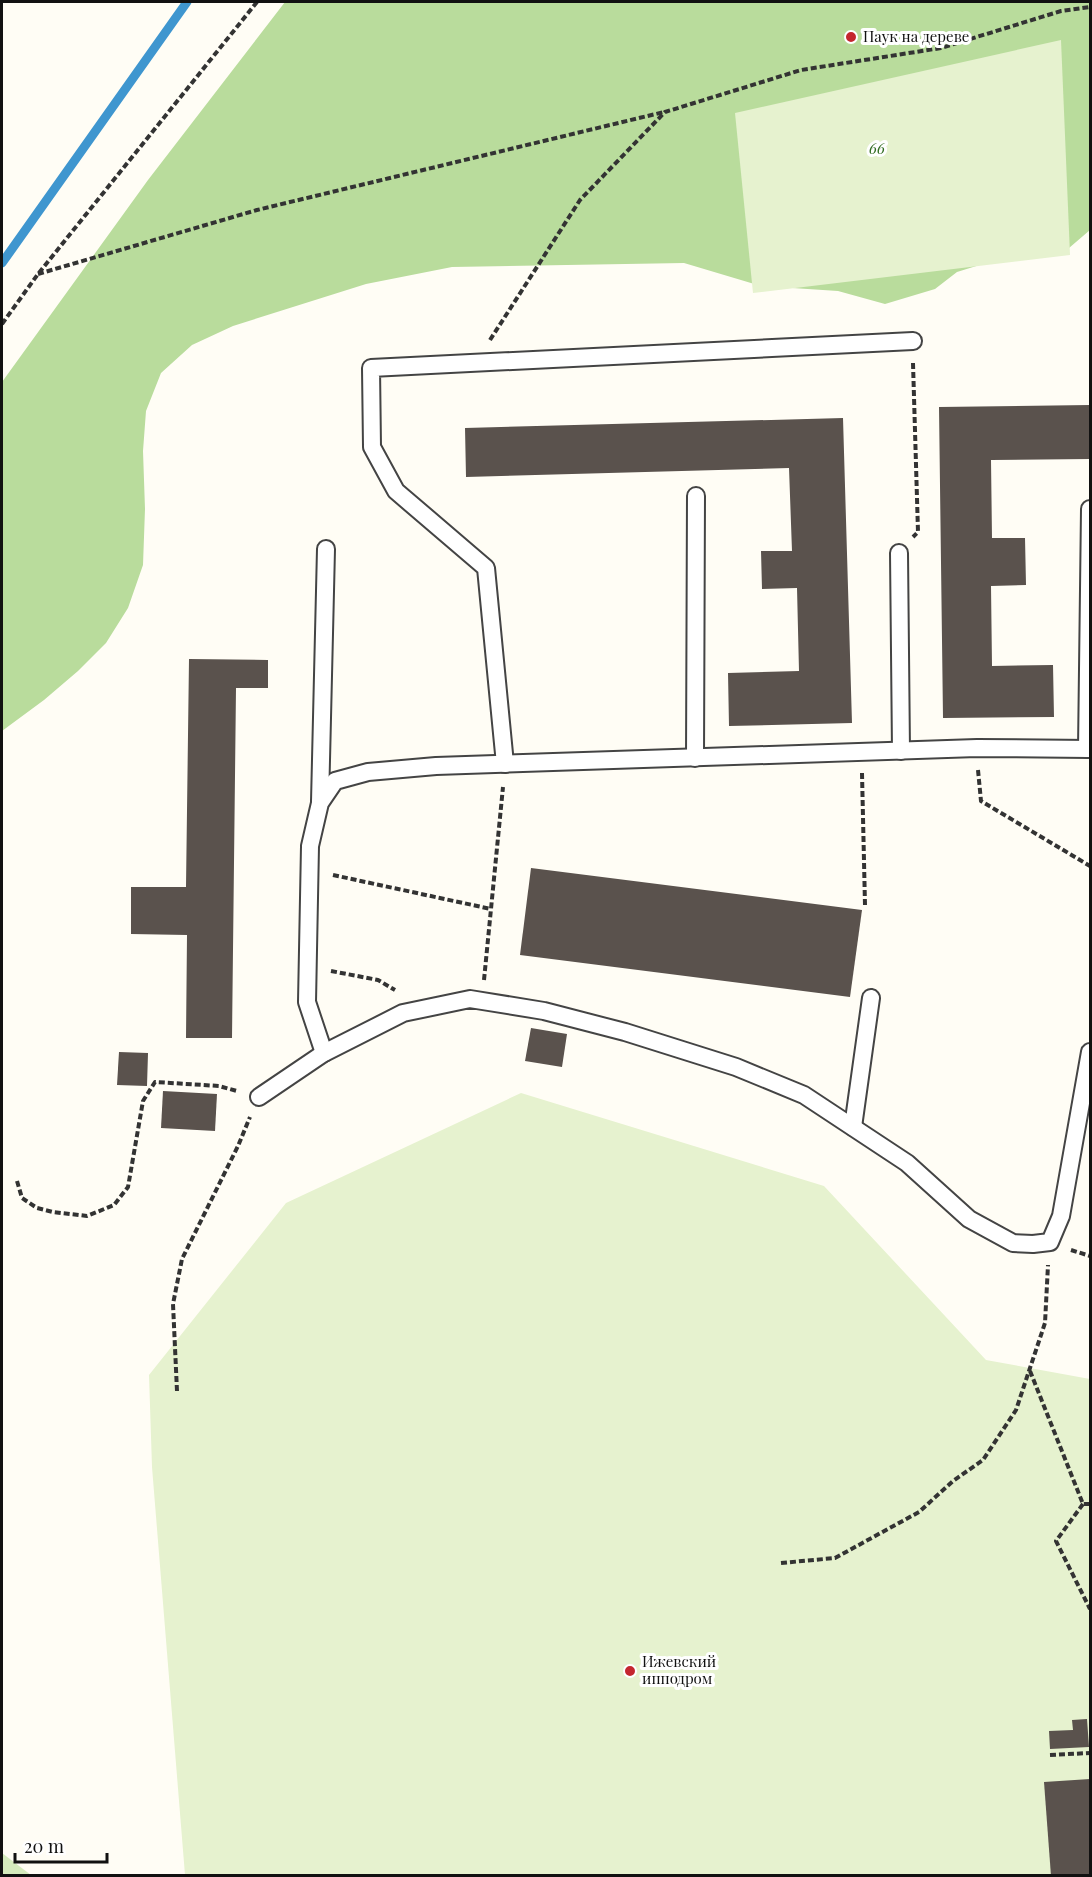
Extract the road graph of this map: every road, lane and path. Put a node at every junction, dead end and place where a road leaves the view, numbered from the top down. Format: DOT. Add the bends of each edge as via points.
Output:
graph roads {
  1 [pos="257,2"];
  2 [pos="1090,7"];
  3 [pos="665,112"];
  4 [pos="38,274"];
  5 [pos="2,324"];
  6 [pos="913,341"];
  7 [pos="476,363"];
  8 [pos="696,496"];
  9 [pos="1090,509"];
  10 [pos="326,549"];
  11 [pos="899,553"];
  12 [pos="976,748"];
  13 [pos="1089,749"];
  14 [pos="901,751"];
  15 [pos="862,752"];
  16 [pos="695,758"];
  17 [pos="505,764"];
  18 [pos="320,803"];
  19 [pos="1090,866"];
  20 [pos="310,870"];
  21 [pos="865,905"];
  22 [pos="491,909"];
  23 [pos="308,966"];
  24 [pos="871,998"];
  25 [pos="482,1002"];
  26 [pos="427,1008"];
  27 [pos="1090,1052"];
  28 [pos="324,1053"];
  29 [pos="258,1098"];
  30 [pos="853,1127"];
  31 [pos="17,1181"];
  32 [pos="1050,1242"];
  33 [pos="1029,1370"];
  34 [pos="177,1391"];
  35 [pos="1083,1504"];
  36 [pos="1090,1504"];
  37 [pos="781,1563"];
  38 [pos="1090,1609"];
  39 [pos="1090,1753"];
  40 [pos="1050,1755"];
  1 -- 4 [label="path"];
  2 -- 3 [label="path" via="1061,11 941,48 801,69"];
  3 -- 4 [label="path" via="258,210"];
  3 -- 7 [label="path" via="580,200"];
  4 -- 5 [label="path"];
  6 -- 7 [label="lane"];
  6 -- 11 [label="path" via="918,532"];
  7 -- 17 [label="lane" via="371,368 372,447 396,490 486,568"];
  8 -- 16 [label="lane"];
  9 -- 13 [label="lane"];
  10 -- 18 [label="lane"];
  11 -- 14 [label="lane"];
  12 -- 13 [label="lane"];
  12 -- 14 [label="lane"];
  12 -- 19 [label="path" via="981,801"];
  14 -- 15 [label="lane"];
  15 -- 16 [label="lane"];
  15 -- 21 [label="path"];
  16 -- 17 [label="lane"];
  17 -- 18 [label="lane" via="368,772 335,781"];
  17 -- 22 [label="path"];
  18 -- 20 [label="lane" via="310,846"];
  20 -- 22 [label="path"];
  20 -- 23 [label="lane"];
  22 -- 25 [label="path"];
  23 -- 26 [label="path" via="378,980"];
  23 -- 28 [label="lane" via="307,1002"];
  24 -- 30 [label="lane"];
  25 -- 26 [label="lane" via="470,999"];
  25 -- 30 [label="lane" via="544,1011 736,1067 804,1095"];
  26 -- 28 [label="lane" via="403,1013"];
  27 -- 32 [label="lane" via="1061,1216"];
  28 -- 29 [label="lane"];
  29 -- 31 [label="path" via="219,1086 155,1082 143,1101 128,1186 114,1205 87,1216 37,1208 22,1198"];
  29 -- 34 [label="path" via="182,1258 173,1304"];
  30 -- 32 [label="lane" via="907,1163 969,1219 1013,1243"];
  32 -- 33 [label="path" via="1045,1323"];
  33 -- 35 [label="path"];
  33 -- 37 [label="path" via="1016,1410 983,1460 919,1512 835,1558"];
  35 -- 36 [label="path"];
  35 -- 38 [label="path" via="1056,1542"];
  39 -- 40 [label="path"];
}
